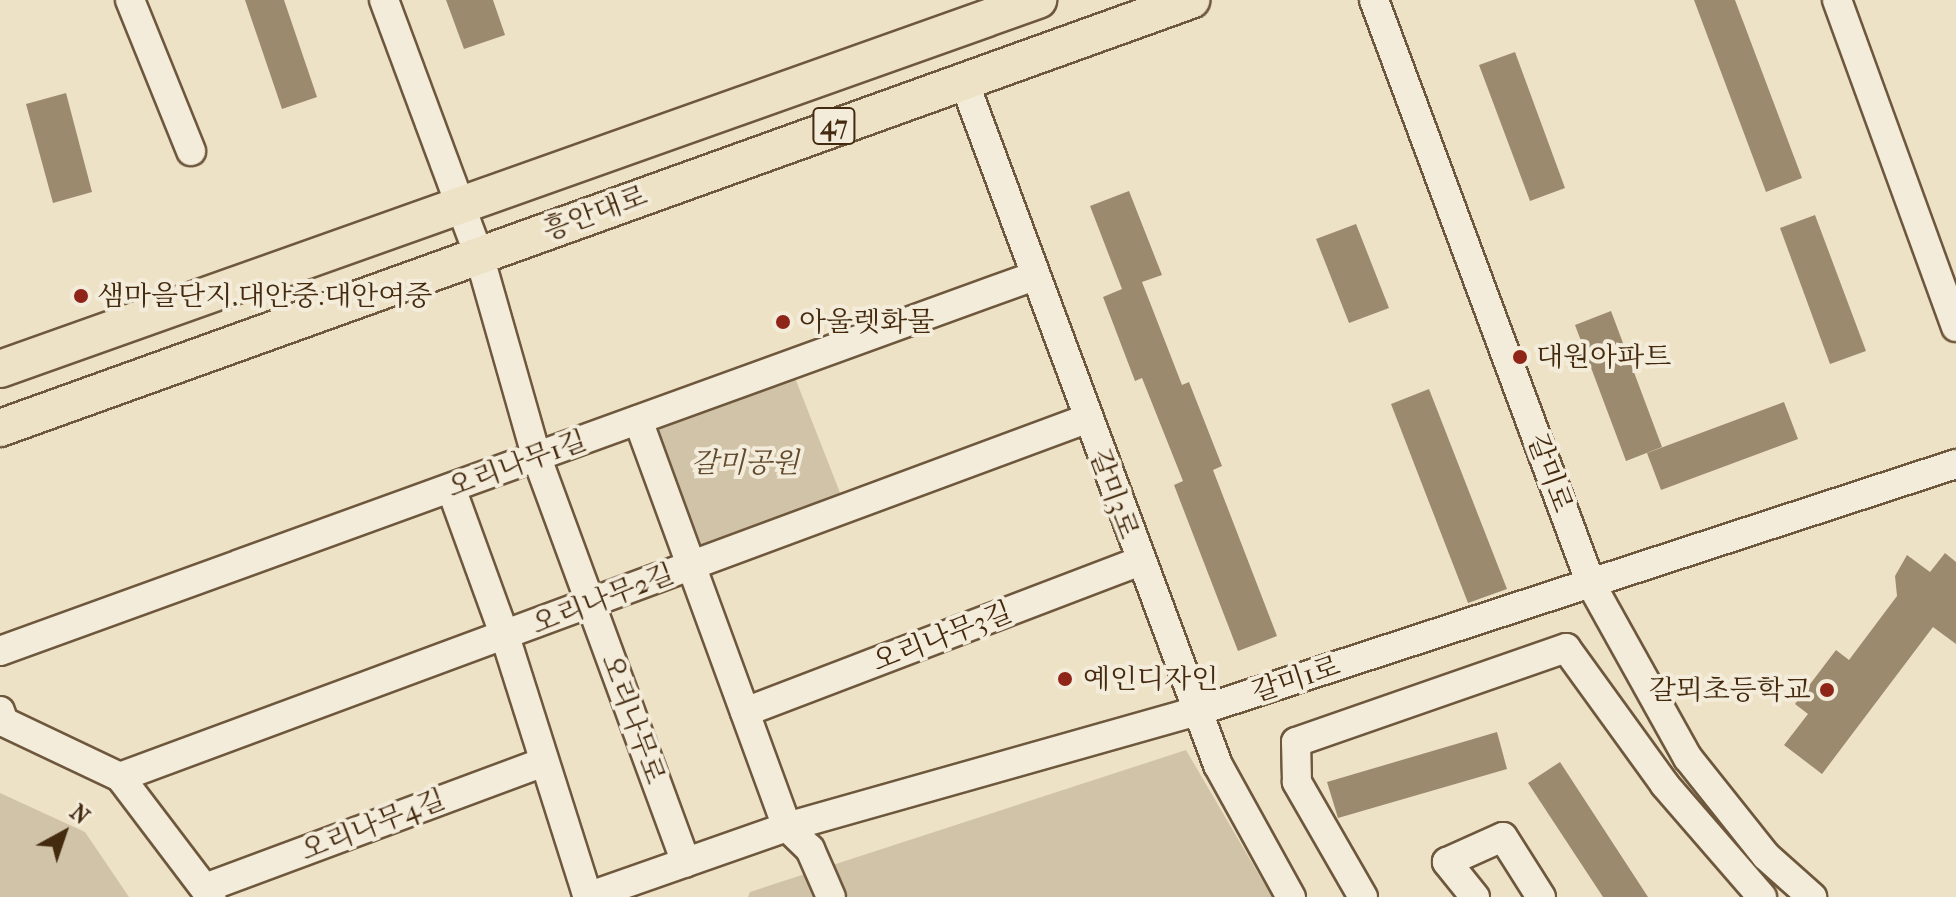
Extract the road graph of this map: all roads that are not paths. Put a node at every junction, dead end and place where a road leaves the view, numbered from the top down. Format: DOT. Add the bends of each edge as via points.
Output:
graph roads {
  1 [pos="130,0"];
  2 [pos="384,0"];
  3 [pos="1038,0"];
  4 [pos="1191,0"];
  5 [pos="1374,0"];
  6 [pos="1837,0"];
  7 [pos="963,79"];
  8 [pos="191,151"];
  9 [pos="545,179"];
  10 [pos="459,210"];
  11 [pos="561,225"];
  12 [pos="479,255"];
  13 [pos="1034,276"];
  14 [pos="1956,327"];
  15 [pos="0,369"];
  16 [pos="1086,419"];
  17 [pos="638,420"];
  18 [pos="0,428"];
  19 [pos="537,458"];
  20 [pos="1956,464"];
  21 [pos="451,488"];
  22 [pos="1138,562"];
  23 [pos="688,567"];
  24 [pos="1591,584"];
  25 [pos="590,603"];
  26 [pos="505,636"];
  27 [pos="0,651"];
  28 [pos="0,711"];
  29 [pos="1198,711"];
  30 [pos="745,712"];
  31 [pos="541,763"];
  32 [pos="120,777"];
  33 [pos="787,827"];
  34 [pos="686,862"];
  35 [pos="208,893"];
  36 [pos="588,897"];
  37 [pos="831,897"];
  38 [pos="1291,897"];
  39 [pos="1363,897"];
  40 [pos="1475,897"];
  41 [pos="1541,897"];
  42 [pos="1762,897"];
  43 [pos="1812,897"];
  1 -- 8 [label="street"];
  2 -- 10 [label="street, 오리나무로"];
  3 -- 9 [label="main road, 흥안대로 / 47"];
  4 -- 7 [label="main road, 흥안대로 / 47"];
  5 -- 24 [label="street, 갈미로"];
  6 -- 14 [label="street"];
  7 -- 11 [label="main road, 흥안대로 / 47"];
  7 -- 13 [label="street, 갈미3로"];
  9 -- 10 [label="main road, 흥안대로 / 47"];
  9 -- 11 [label="main road"];
  10 -- 12 [label="street, 오리나무로"];
  10 -- 15 [label="main road, 흥안대로 / 47"];
  11 -- 12 [label="main road, 흥안대로 / 47"];
  12 -- 18 [label="main road, 흥안대로 / 47"];
  12 -- 19 [label="street, 오리나무로"];
  13 -- 16 [label="street, 갈미3로"];
  13 -- 17 [label="street, 오리나무1길"];
  16 -- 22 [label="street, 갈미3로"];
  16 -- 23 [label="street, 오리나무2길"];
  17 -- 19 [label="street, 오리나무1길"];
  17 -- 23 [label="street"];
  19 -- 21 [label="street, 오리나무1길"];
  19 -- 25 [label="street, 오리나무로"];
  20 -- 24 [label="street, 갈미1로"];
  21 -- 26 [label="street"];
  21 -- 27 [label="street, 오리나무1길"];
  22 -- 29 [label="street, 갈미3로"];
  22 -- 30 [label="street, 오리나무3길"];
  23 -- 25 [label="street, 오리나무2길"];
  23 -- 30 [label="street"];
  24 -- 29 [label="street, 갈미1로"];
  24 -- 43 [label="street, 갈미로" via="1688,758 1766,856"];
  25 -- 26 [label="street, 오리나무2길"];
  25 -- 34 [label="street, 오리나무로"];
  26 -- 31 [label="street"];
  26 -- 32 [label="street, 오리나무2길"];
  28 -- 32 [label="street" via="4,722"];
  29 -- 33 [label="street, 갈미1로"];
  29 -- 38 [label="street, 갈미3로" via="1218,765"];
  30 -- 33 [label="street"];
  31 -- 35 [label="street, 오리나무4길"];
  31 -- 36 [label="street"];
  32 -- 35 [label="street"];
  33 -- 34 [label="street, 갈미1로"];
  33 -- 37 [label="street" via="810,849"];
  34 -- 36 [label="street, 갈미1로"];
  39 -- 42 [label="street" via="1297,782 1296,742 1566,648 1665,785"];
  40 -- 41 [label="street" via="1447,862 1503,837"];
}
